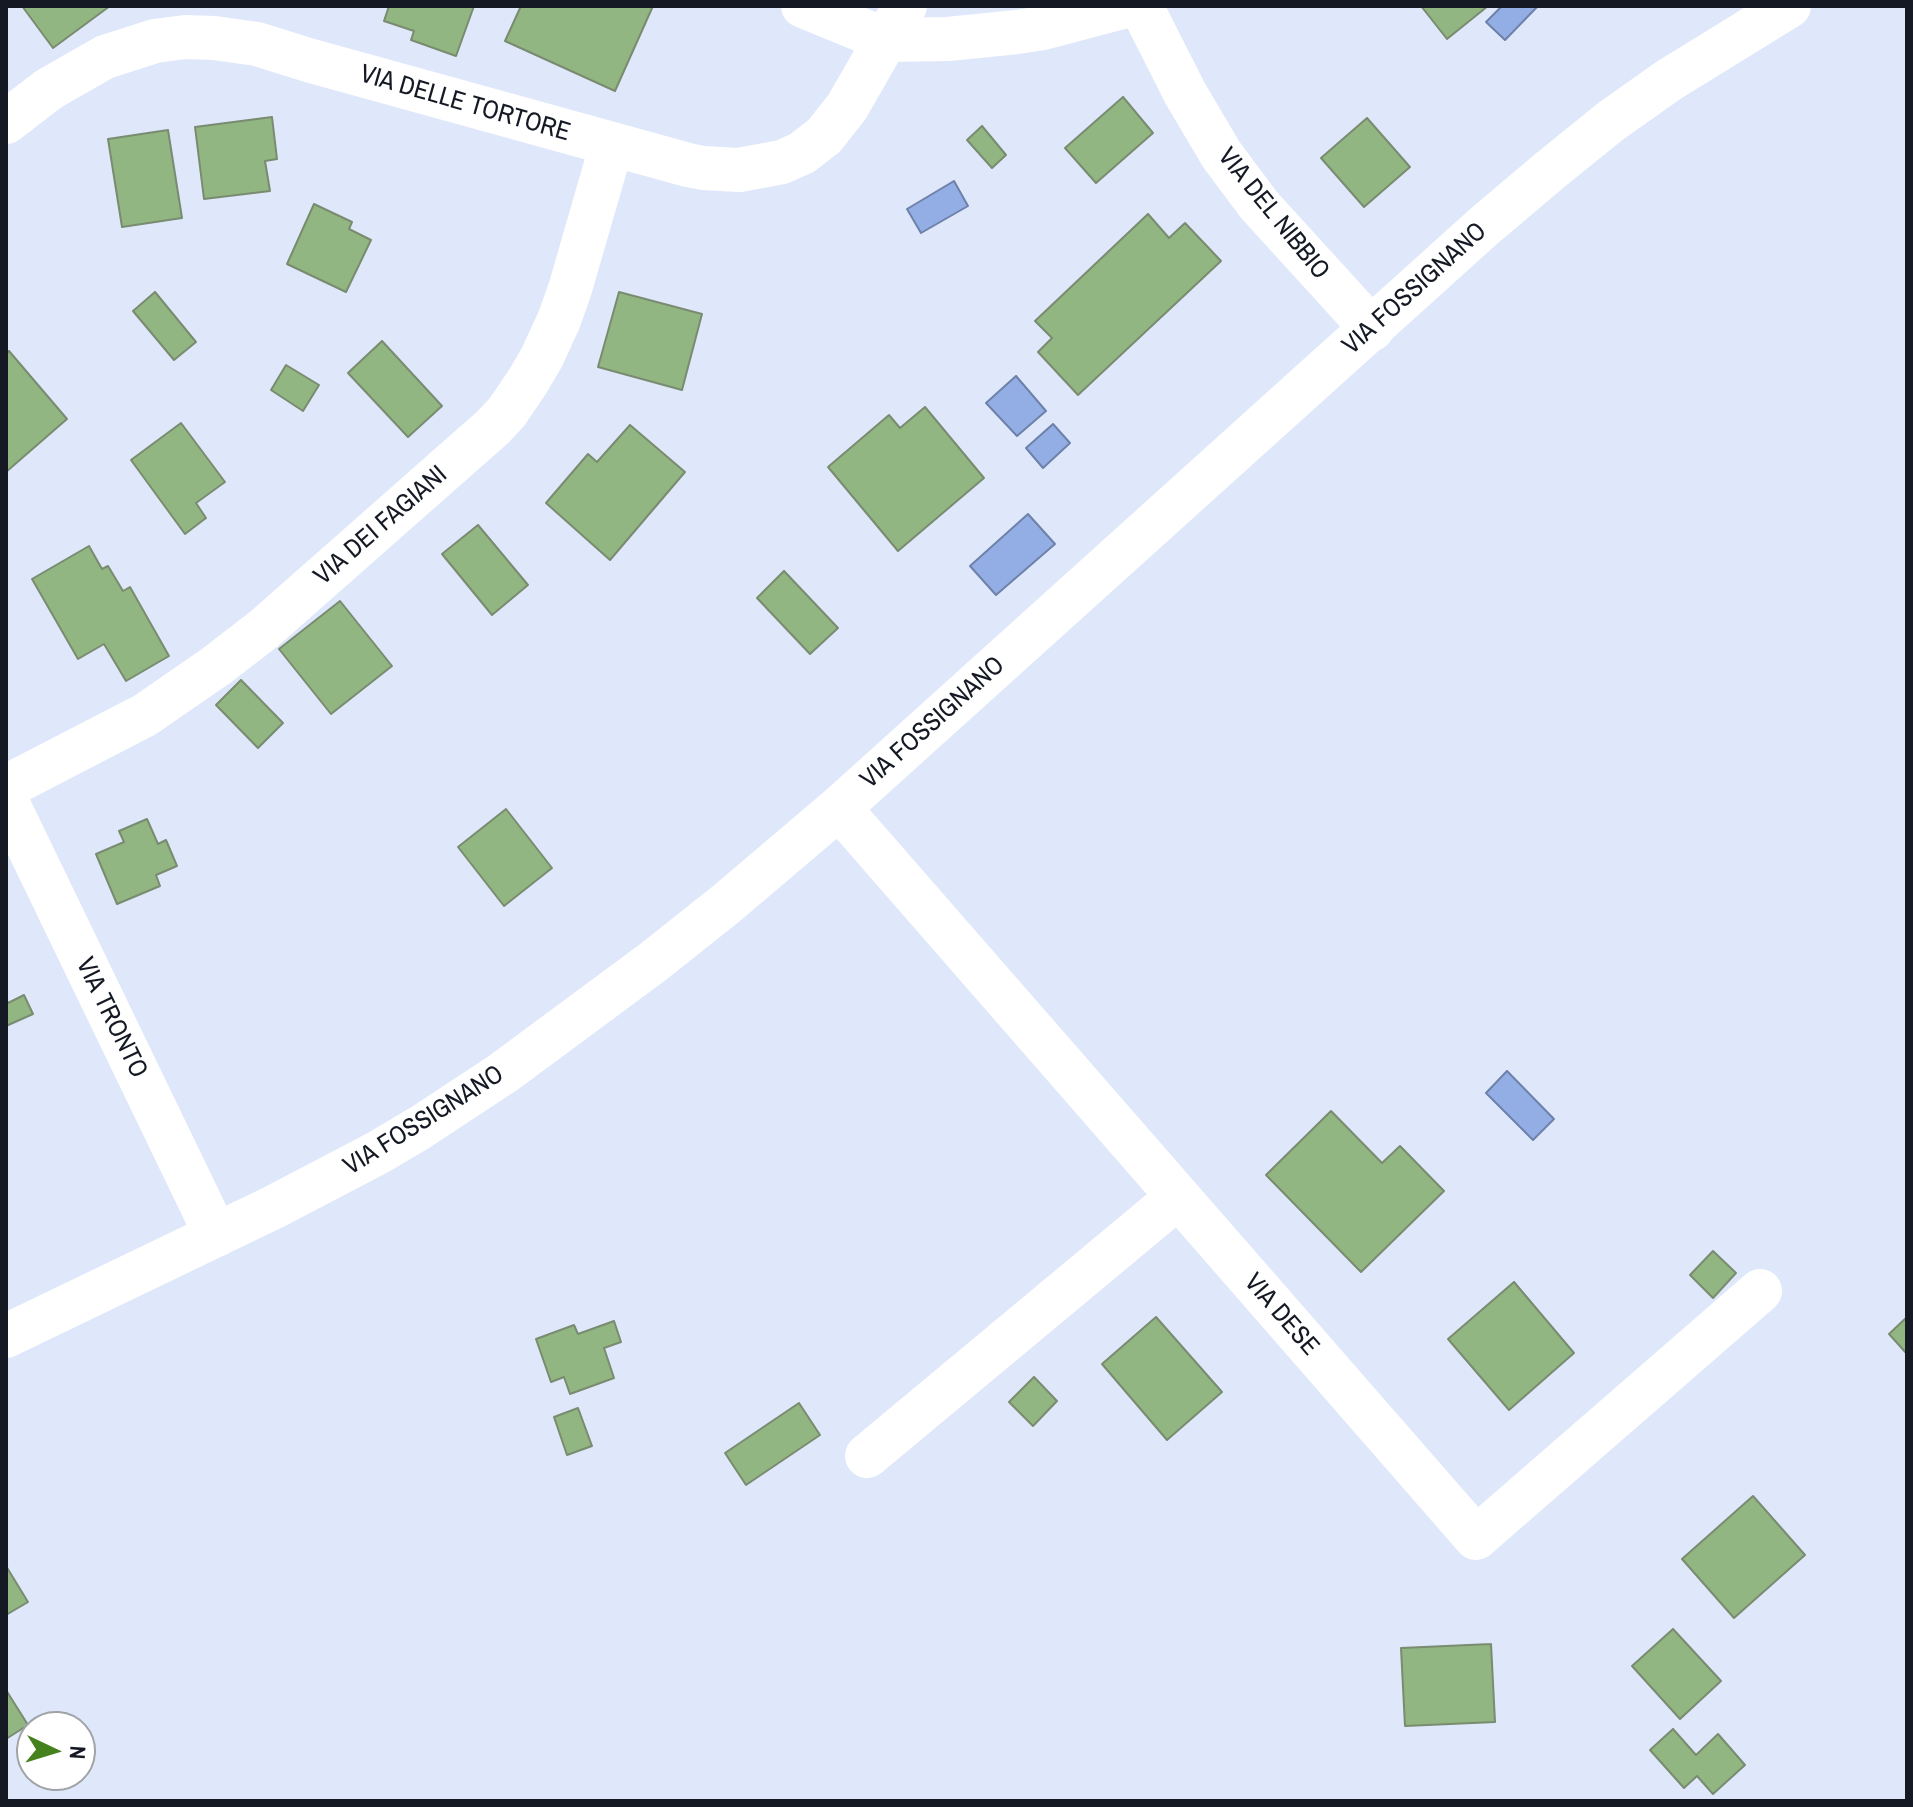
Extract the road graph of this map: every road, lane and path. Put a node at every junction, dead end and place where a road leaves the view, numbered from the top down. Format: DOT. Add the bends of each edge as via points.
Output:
graph roads {
  1 [pos="803,6"];
  2 [pos="1126,6"];
  3 [pos="1141,6"];
  4 [pos="1789,6"];
  5 [pos="896,23"];
  6 [pos="6,122"];
  7 [pos="612,144"];
  8 [pos="1372,329"];
  9 [pos="6,787"];
  10 [pos="6,800"];
  11 [pos="839,808"];
  12 [pos="1178,1197"];
  13 [pos="216,1235"];
  14 [pos="1760,1291"];
  15 [pos="6,1336"];
  16 [pos="867,1456"];
  1 -- 5 [label="street"];
  2 -- 5 [label="street" via="1043,28 948,39"];
  3 -- 8 [label="street, VIA DEL NIBBIO" via="1221,154 1259,205"];
  4 -- 8 [label="street, VIA FOSSIGNANO" via="1611,121"];
  5 -- 7 [label="street, VIA DELLE TORTORE" via="831,129 813,146 782,162 739,170 703,168"];
  6 -- 7 [label="street, VIA DELLE TORTORE" via="105,57 155,41 198,37 257,44"];
  7 -- 9 [label="street, VIA DEI FAGIANI" via="554,330 528,381 493,427 205,675 127,725"];
  8 -- 11 [label="street, VIA FOSSIGNANO"];
  10 -- 13 [label="street, VIA TRONTO"];
  11 -- 12 [label="street, VIA DESE"];
  11 -- 13 [label="street, VIA FOSSIGNANO" via="687,935 503,1073 379,1152"];
  12 -- 14 [label="street, VIA DESE" via="1476,1538"];
  12 -- 16 [label="street"];
  13 -- 15 [label="street, VIA FOSSIGNANO"];
}
